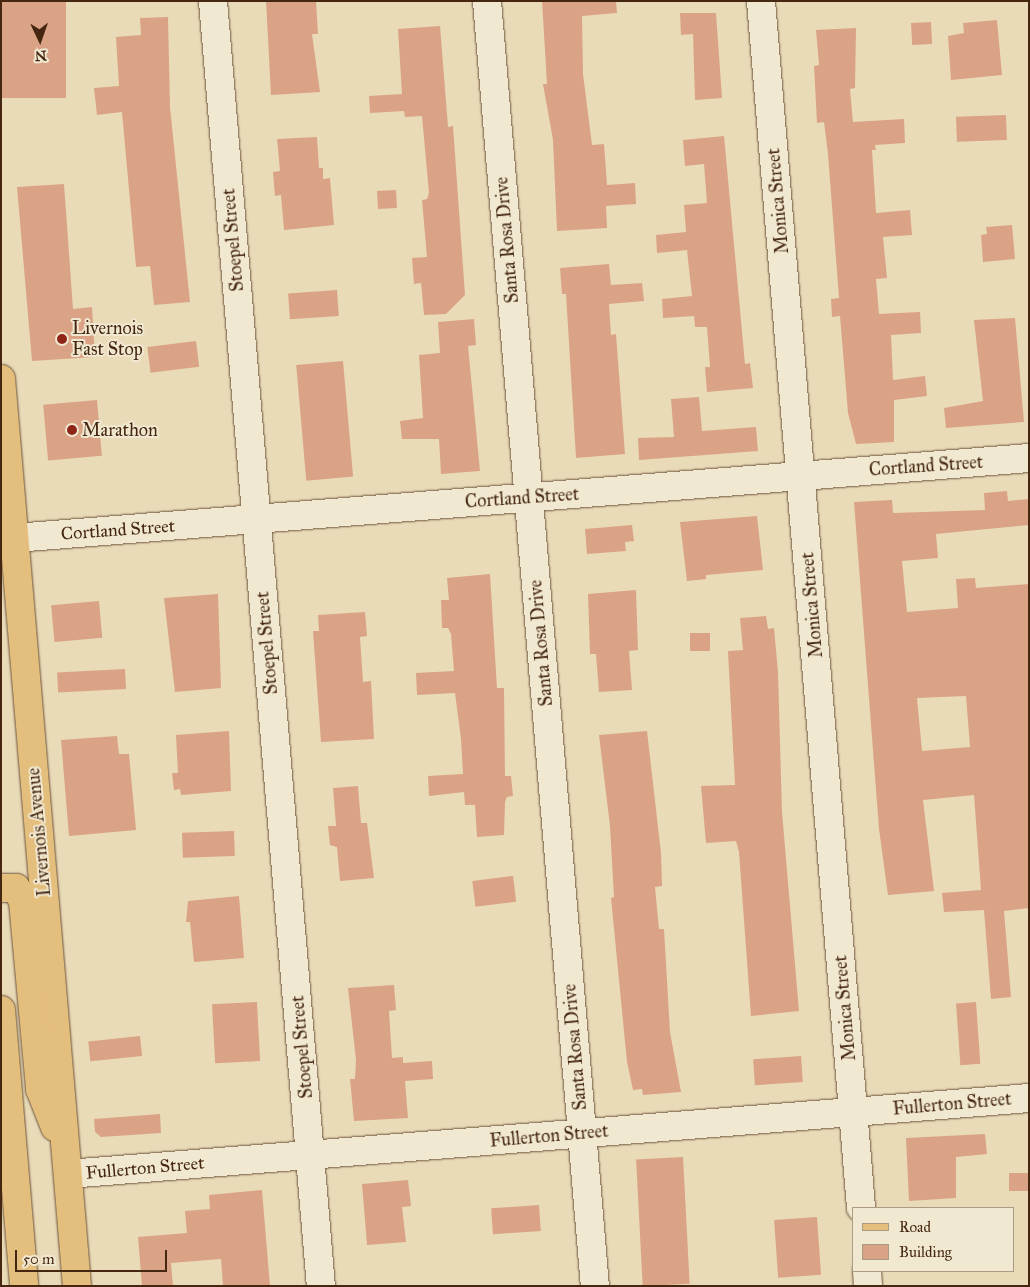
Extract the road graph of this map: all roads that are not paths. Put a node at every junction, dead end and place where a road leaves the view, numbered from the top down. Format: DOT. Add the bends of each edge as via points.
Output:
graph roads {
  1 [pos="213,1"];
  2 [pos="487,1"];
  3 [pos="761,1"];
  4 [pos="1,379"];
  5 [pos="4,430"];
  6 [pos="1029,458"];
  7 [pos="801,476"];
  8 [pos="528,498"];
  9 [pos="257,519"];
  10 [pos="15,538"];
  11 [pos="1,888"];
  12 [pos="1,1010"];
  13 [pos="4,1072"];
  14 [pos="1029,1098"];
  15 [pos="853,1112"];
  16 [pos="582,1133"];
  17 [pos="310,1155"];
  18 [pos="68,1165"];
  19 [pos="861,1207"];
  20 [pos="19,1214"];
  21 [pos="867,1272"];
  22 [pos="24,1286"];
  23 [pos="40,1286"];
  24 [pos="78,1286"];
  25 [pos="321,1286"];
  26 [pos="595,1286"];
  27 [pos="868,1286"];
  1 -- 9 [label="street, Stoepel Street"];
  2 -- 8 [label="street, Santa Rosa Drive"];
  3 -- 7 [label="street, Monica Street"];
  4 -- 5 [label="main road, Livernois Avenue"];
  5 -- 10 [label="main road, Livernois Avenue"];
  6 -- 7 [label="street, Cortland Street"];
  7 -- 8 [label="street, Cortland Street"];
  7 -- 15 [label="street, Monica Street"];
  8 -- 9 [label="street, Cortland Street"];
  8 -- 16 [label="street, Santa Rosa Drive"];
  9 -- 10 [label="street, Cortland Street"];
  9 -- 17 [label="street, Stoepel Street"];
  10 -- 18 [label="main road, Livernois Avenue"];
  11 -- 18 [label="main road" via="16,888 23,901 40,1089"];
  12 -- 13 [label="main road"];
  13 -- 20 [label="main road"];
  14 -- 15 [label="street, Fullerton Street"];
  15 -- 16 [label="street, Fullerton Street"];
  15 -- 19 [label="street, Monica Street"];
  16 -- 17 [label="street, Fullerton Street"];
  16 -- 26 [label="street, Santa Rosa Drive"];
  17 -- 18 [label="street, Fullerton Street"];
  17 -- 25 [label="street, Stoepel Street"];
  18 -- 24 [label="main road, Livernois Avenue"];
  20 -- 22 [label="main road"];
  20 -- 23 [label="main road"];
  21 -- 27 [label="street"];
}
